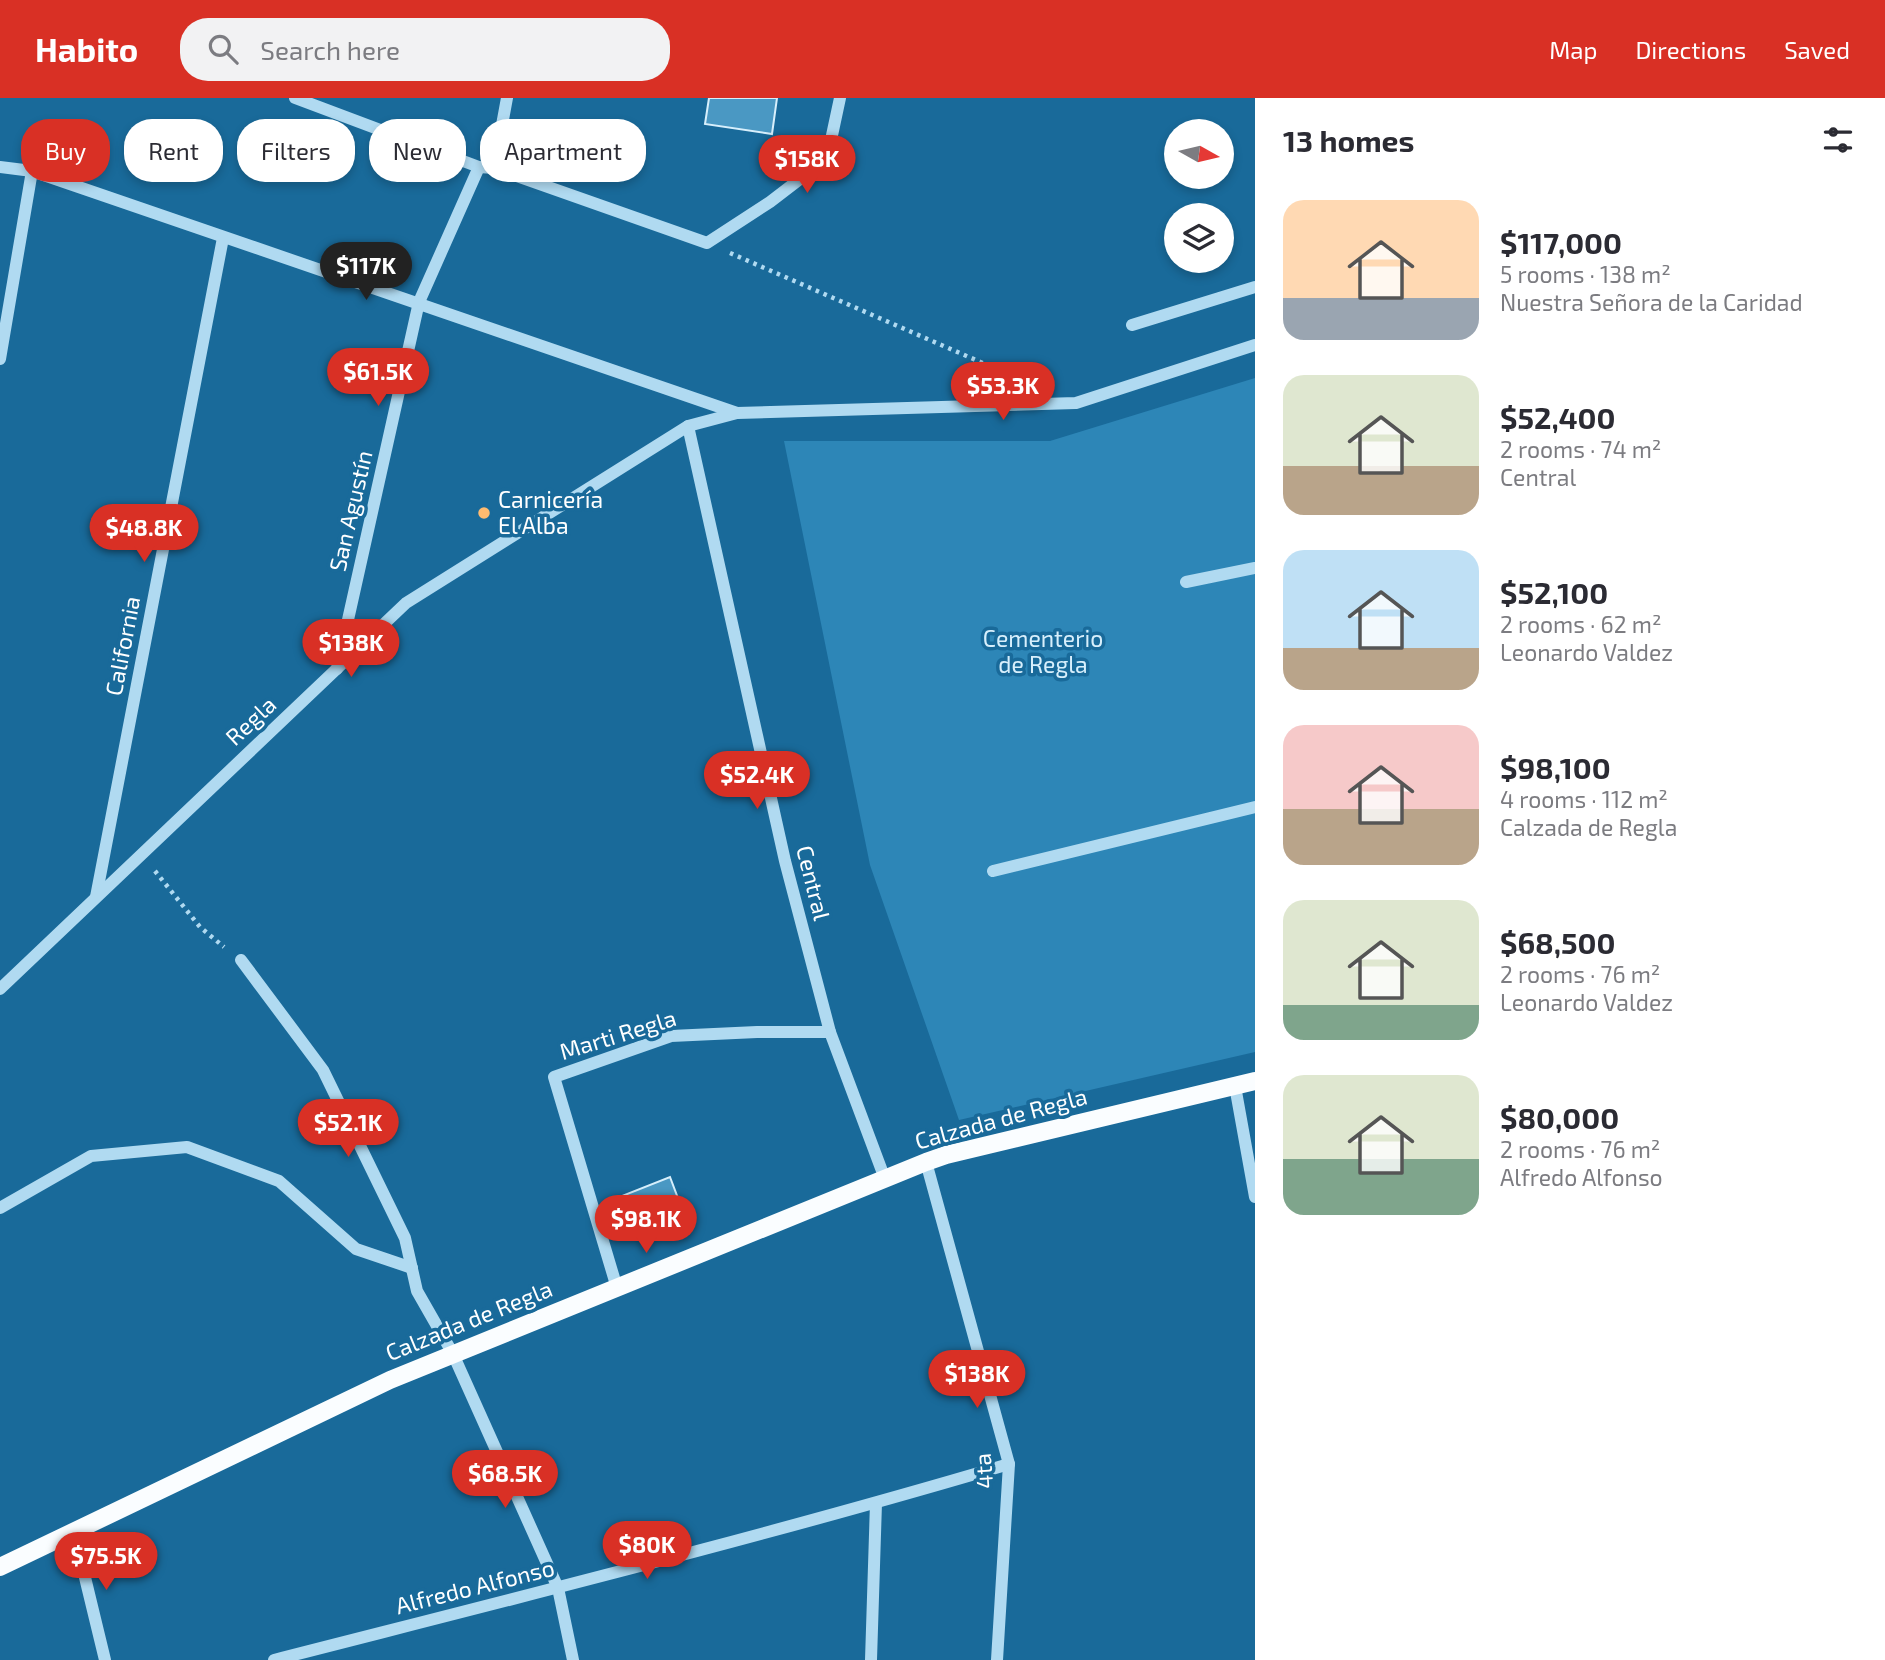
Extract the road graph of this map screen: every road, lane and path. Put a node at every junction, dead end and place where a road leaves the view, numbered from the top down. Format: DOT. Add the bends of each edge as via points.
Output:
graph roads {
  1 [pos="296,98"];
  2 [pos="507,98"];
  3 [pos="840,98"];
  4 [pos="503,119"];
  5 [pos="0,167"];
  6 [pos="479,167"];
  7 [pos="21,170"];
  8 [pos="30,182"];
  9 [pos="63,182"];
  10 [pos="535,182"];
  11 [pos="223,238"];
  12 [pos="707,243"];
  13 [pos="1255,287"];
  14 [pos="418,302"];
  15 [pos="1132,325"];
  16 [pos="1255,345"];
  17 [pos="0,359"];
  18 [pos="1025,381"];
  19 [pos="737,413"];
  20 [pos="688,426"];
  21 [pos="1255,568"];
  22 [pos="1186,582"];
  23 [pos="337,669"];
  24 [pos="1255,807"];
  25 [pos="141,854"];
  26 [pos="993,872"];
  27 [pos="96,897"];
  28 [pos="242,960"];
  29 [pos="0,989"];
  30 [pos="830,1031"];
  31 [pos="1255,1081"];
  32 [pos="1235,1086"];
  33 [pos="926,1162"];
  34 [pos="885,1179"];
  35 [pos="1255,1197"];
  36 [pos="0,1208"];
  37 [pos="412,1268"];
  38 [pos="617,1288"];
  39 [pos="453,1354"];
  40 [pos="1009,1464"];
  41 [pos="876,1503"];
  42 [pos="74,1532"];
  43 [pos="0,1567"];
  44 [pos="558,1588"];
  45 [pos="105,1660"];
  46 [pos="274,1660"];
  47 [pos="573,1660"];
  48 [pos="871,1660"];
  49 [pos="997,1660"];
  1 -- 6 [label="street"];
  2 -- 4 [label="street"];
  3 -- 12 [label="street" via="831,140 813,169"];
  5 -- 7 [label="street"];
  6 -- 14 [label="street, San Agustín"];
  8 -- 17 [label="street"];
  9 -- 11 [label="street"];
  10 -- 12 [label="street"];
  11 -- 14 [label="street"];
  11 -- 27 [label="street, California"];
  12 -- 18 [label="path"];
  13 -- 15 [label="street"];
  14 -- 19 [label="street"];
  14 -- 23 [label="street, San Agustín"];
  16 -- 19 [label="street" via="1076,403"];
  19 -- 20 [label="street, Regla"];
  20 -- 23 [label="street, Regla" via="407,603"];
  20 -- 30 [label="street, Central" via="785,861"];
  21 -- 22 [label="street"];
  23 -- 25 [label="street, Regla"];
  24 -- 26 [label="street"];
  25 -- 27 [label="street, Regla"];
  25 -- 28 [label="path" via="200,927"];
  27 -- 29 [label="street, Regla"];
  28 -- 37 [label="street" via="323,1070 405,1238"];
  30 -- 34 [label="street, Central"];
  30 -- 38 [label="street, Marti Regla" via="671,1036 554,1077"];
  31 -- 32 [label="main road, Calzada de Regla"];
  32 -- 33 [label="main road, Calzada de Regla"];
  32 -- 35 [label="street"];
  33 -- 34 [label="main road, Calzada de Regla"];
  33 -- 40 [label="street, 4ta"];
  34 -- 38 [label="main road, Calzada de Regla"];
  36 -- 37 [label="street" via="91,1156 187,1147 279,1181 356,1249"];
  37 -- 39 [label="street" via="417,1291"];
  38 -- 39 [label="main road, Calzada de Regla"];
  39 -- 42 [label="main road, Calzada de Regla"];
  39 -- 44 [label="street"];
  40 -- 41 [label="street, Alfredo Alfonso"];
  40 -- 49 [label="street, 4ta"];
  41 -- 44 [label="street, Alfredo Alfonso"];
  41 -- 48 [label="street"];
  42 -- 43 [label="main road, Calzada de Regla"];
  42 -- 45 [label="street"];
  44 -- 46 [label="street, Alfredo Alfonso"];
  44 -- 47 [label="street"];
}
